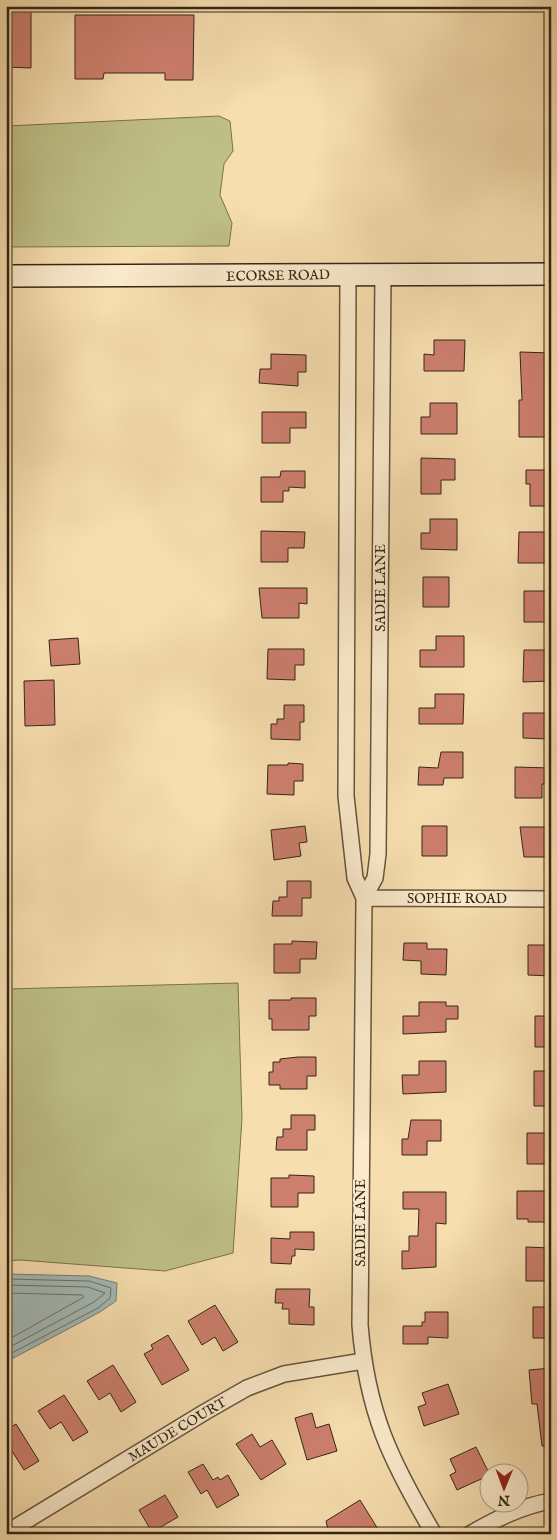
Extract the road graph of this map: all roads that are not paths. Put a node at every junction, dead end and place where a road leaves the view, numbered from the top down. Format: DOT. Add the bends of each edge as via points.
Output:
graph roads {
  1 [pos="348,274"];
  2 [pos="383,274"];
  3 [pos="551,274"];
  4 [pos="6,276"];
  5 [pos="364,898"];
  6 [pos="551,899"];
  7 [pos="363,1361"];
  8 [pos="551,1501"];
  9 [pos="6,1533"];
  10 [pos="434,1534"];
  11 [pos="470,1534"];
  1 -- 2 [label="main road, ECORSE ROAD"];
  1 -- 4 [label="main road, ECORSE ROAD"];
  1 -- 5 [label="street, SADIE LANE" via="346,796 355,878"];
  2 -- 3 [label="main road, ECORSE ROAD"];
  2 -- 5 [label="street, SADIE LANE" via="378,854 375,878"];
  5 -- 6 [label="street, SOPHIE ROAD"];
  5 -- 7 [label="street, SADIE LANE" via="360,1152"];
  7 -- 9 [label="street, MAUDE COURT" via="284,1374 247,1388"];
  7 -- 10 [label="street, SADIE LANE" via="371,1402 389,1451"];
  8 -- 11 [label="street" via="510,1513"];
}
